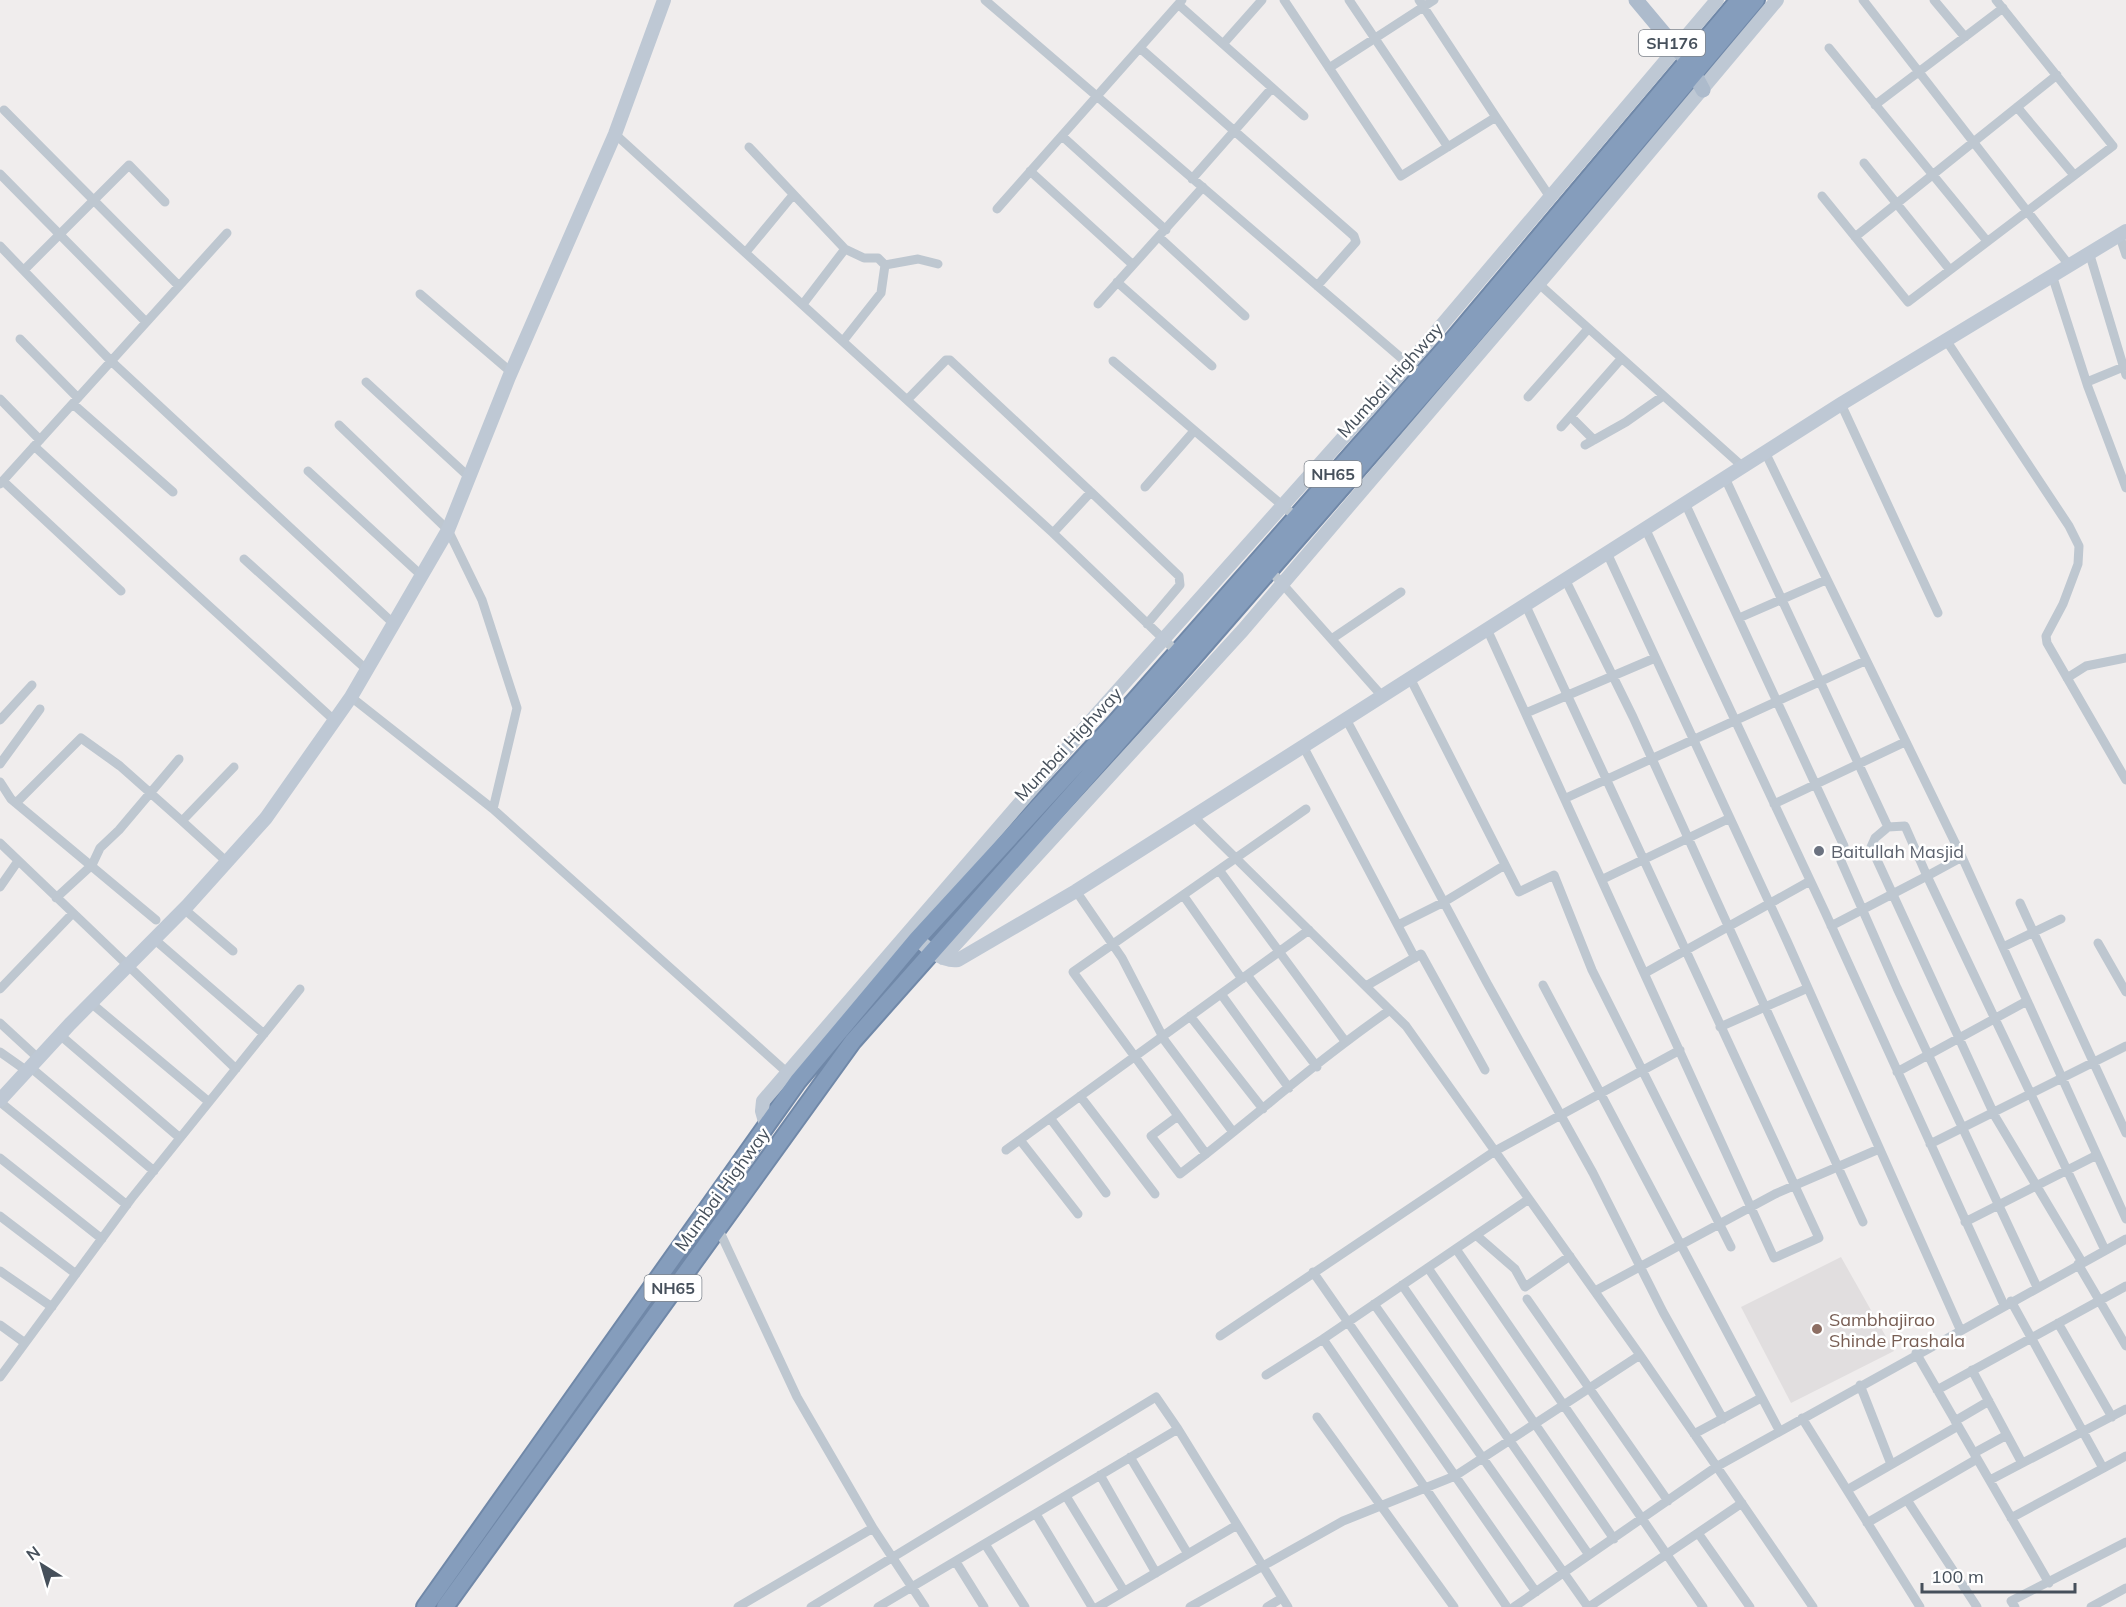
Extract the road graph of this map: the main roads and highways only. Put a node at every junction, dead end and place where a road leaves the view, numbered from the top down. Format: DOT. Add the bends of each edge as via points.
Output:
graph roads {
  1 [pos="1636,0"];
  2 [pos="1739,0"];
  3 [pos="1756,0"];
  4 [pos="1691,67"];
  5 [pos="1703,90"];
  6 [pos="425,1607"];
  7 [pos="445,1607"];
  1 -- 4 [label="main road, SH176"];
  2 -- 4 [label="highway, Mumbai Highway / NH65"];
  3 -- 4 [label="highway, Mumbai Highway / NH65"];
  4 -- 5 [label="main road, SH176"];
  4 -- 6 [label="highway, Mumbai Highway / NH65" via="1570,187 1414,370 1296,517 1177,652 913,934 793,1077 766,1125"];
  4 -- 7 [label="highway, Mumbai Highway / NH65" via="1461,351 956,924 937,954 911,976 853,1041"];
}
